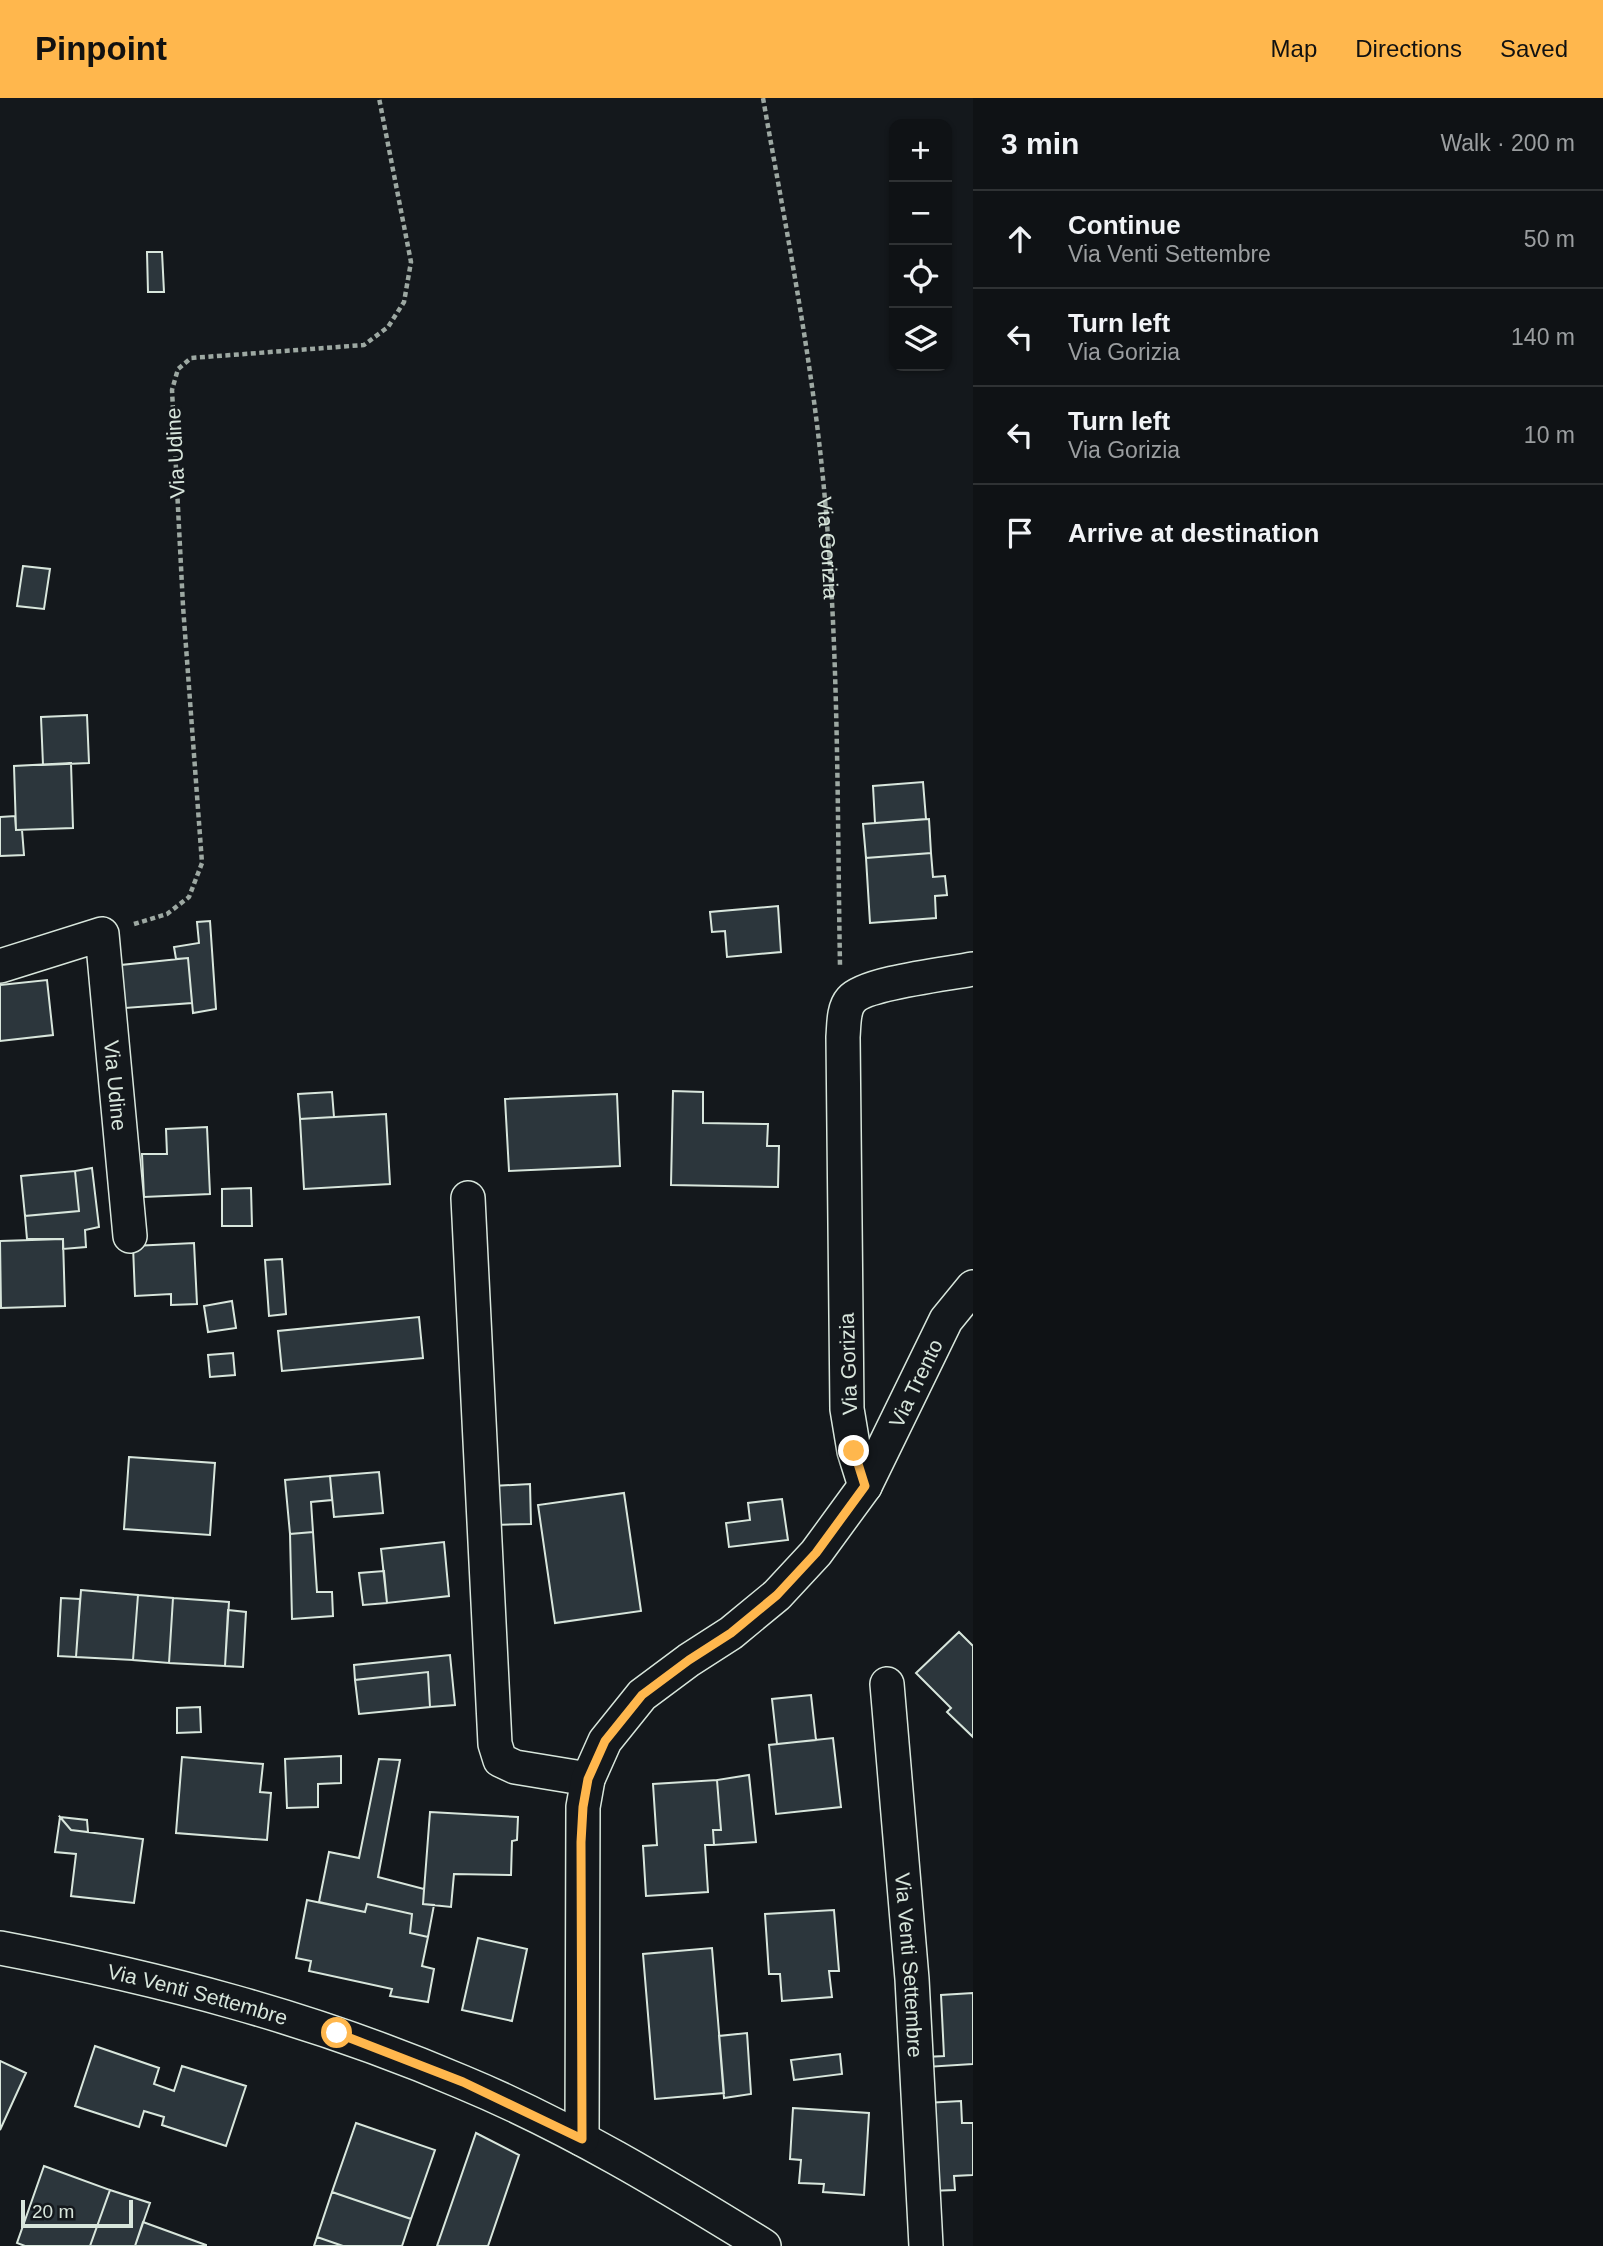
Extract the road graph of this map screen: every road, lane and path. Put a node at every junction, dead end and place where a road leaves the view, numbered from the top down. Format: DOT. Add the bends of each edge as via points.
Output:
graph roads {
  1 [pos="379,98"];
  2 [pos="763,98"];
  3 [pos="102,934"];
  4 [pos="0,966"];
  5 [pos="973,970"];
  6 [pos="851,1000"];
  7 [pos="468,1198"];
  8 [pos="130,1236"];
  9 [pos="973,1287"];
  10 [pos="865,1486"];
  11 [pos="887,1684"];
  12 [pos="588,1779"];
  13 [pos="0,1948"];
  14 [pos="582,2139"];
  15 [pos="764,2246"];
  16 [pos="926,2246"];
  1 -- 3 [label="path, Via Udine" via="411,262 404,302 388,327 364,345 191,358 178,369 172,390 202,863 188,897 167,914"];
  2 -- 6 [label="path, Via Gorizia" via="821,458 833,612 840,976"];
  3 -- 4 [label="street"];
  3 -- 8 [label="street, Via Udine"];
  5 -- 6 [label="street" via="870,989"];
  6 -- 10 [label="street, Via Gorizia" via="843,1037 848,1409"];
  7 -- 12 [label="street" via="495,1744 500,1760 515,1767"];
  9 -- 10 [label="street, Via Trento" via="946,1320"];
  10 -- 12 [label="street" via="816,1553 777,1595 642,1695 605,1741"];
  11 -- 16 [label="street, Via Venti Settembre" via="912,1979"];
  12 -- 14 [label="street" via="581,1842"];
  13 -- 14 [label="street, Via Venti Settembre" via="164,1982 337,2033 463,2082"];
  14 -- 15 [label="street, Via Venti Settembre"];
}
